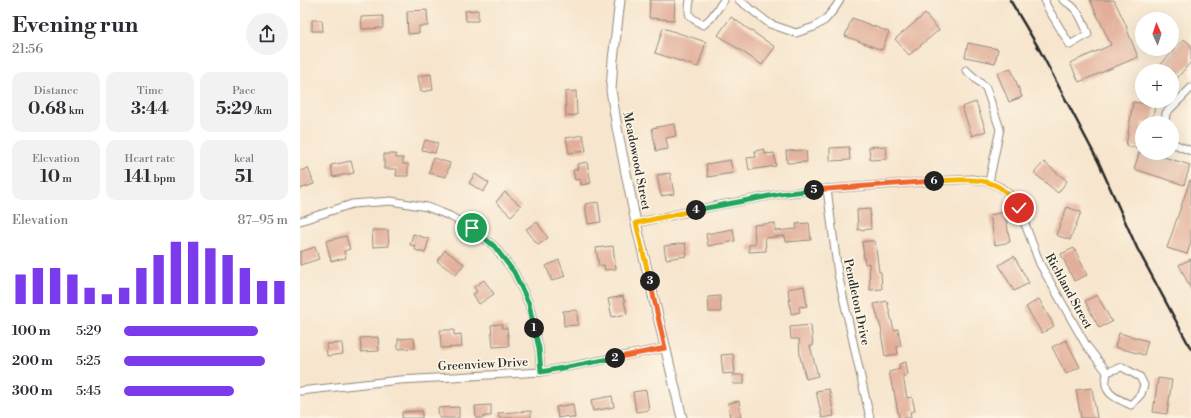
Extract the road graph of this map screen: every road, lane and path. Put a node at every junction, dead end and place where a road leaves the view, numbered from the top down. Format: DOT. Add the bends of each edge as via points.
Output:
graph roads {
  1 [pos="620,0"];
  2 [pos="690,0"];
  3 [pos="724,0"];
  4 [pos="739,0"];
  5 [pos="840,0"];
  6 [pos="1045,0"];
  7 [pos="1063,0"];
  8 [pos="966,70"];
  9 [pos="1191,88"];
  10 [pos="1166,116"];
  11 [pos="1179,146"];
  12 [pos="1191,151"];
  13 [pos="989,182"];
  14 [pos="827,189"];
  15 [pos="300,221"];
  16 [pos="636,223"];
  17 [pos="665,348"];
  18 [pos="541,372"];
  19 [pos="1107,372"];
  20 [pos="300,391"];
  21 [pos="682,418"];
  22 [pos="870,418"];
  1 -- 16 [label="street, Meadowood Street" via="611,90"];
  2 -- 3 [label="street" via="690,16 703,25"];
  4 -- 5 [label="street" via="770,24 796,33 825,20"];
  6 -- 7 [label="street" via="1046,6 1070,45 1088,34 1081,16"];
  8 -- 13 [label="street" via="986,88 1000,129"];
  9 -- 10 [label="street"];
  11 -- 12 [label="street"];
  13 -- 14 [label="street, Richland Street" via="972,179"];
  13 -- 19 [label="street, Richland Street" via="1008,193 1019,208 1040,264 1086,345"];
  14 -- 16 [label="street, Richland Street" via="780,194"];
  14 -- 22 [label="street, Pendleton Drive" via="838,274"];
  15 -- 18 [label="street" via="352,204 391,201 427,207 472,228 494,246 514,272 529,304 539,348"];
  16 -- 17 [label="street, Meadowood Street"];
  17 -- 18 [label="street, Greenview Drive"];
  17 -- 21 [label="street, Meadowood Street"];
  18 -- 20 [label="street, Greenview Drive" via="400,380"];
  19 -- 19 [label="street" via="1122,367 1140,377 1144,385 1141,394 1131,405 1110,393 1106,385"];
}
